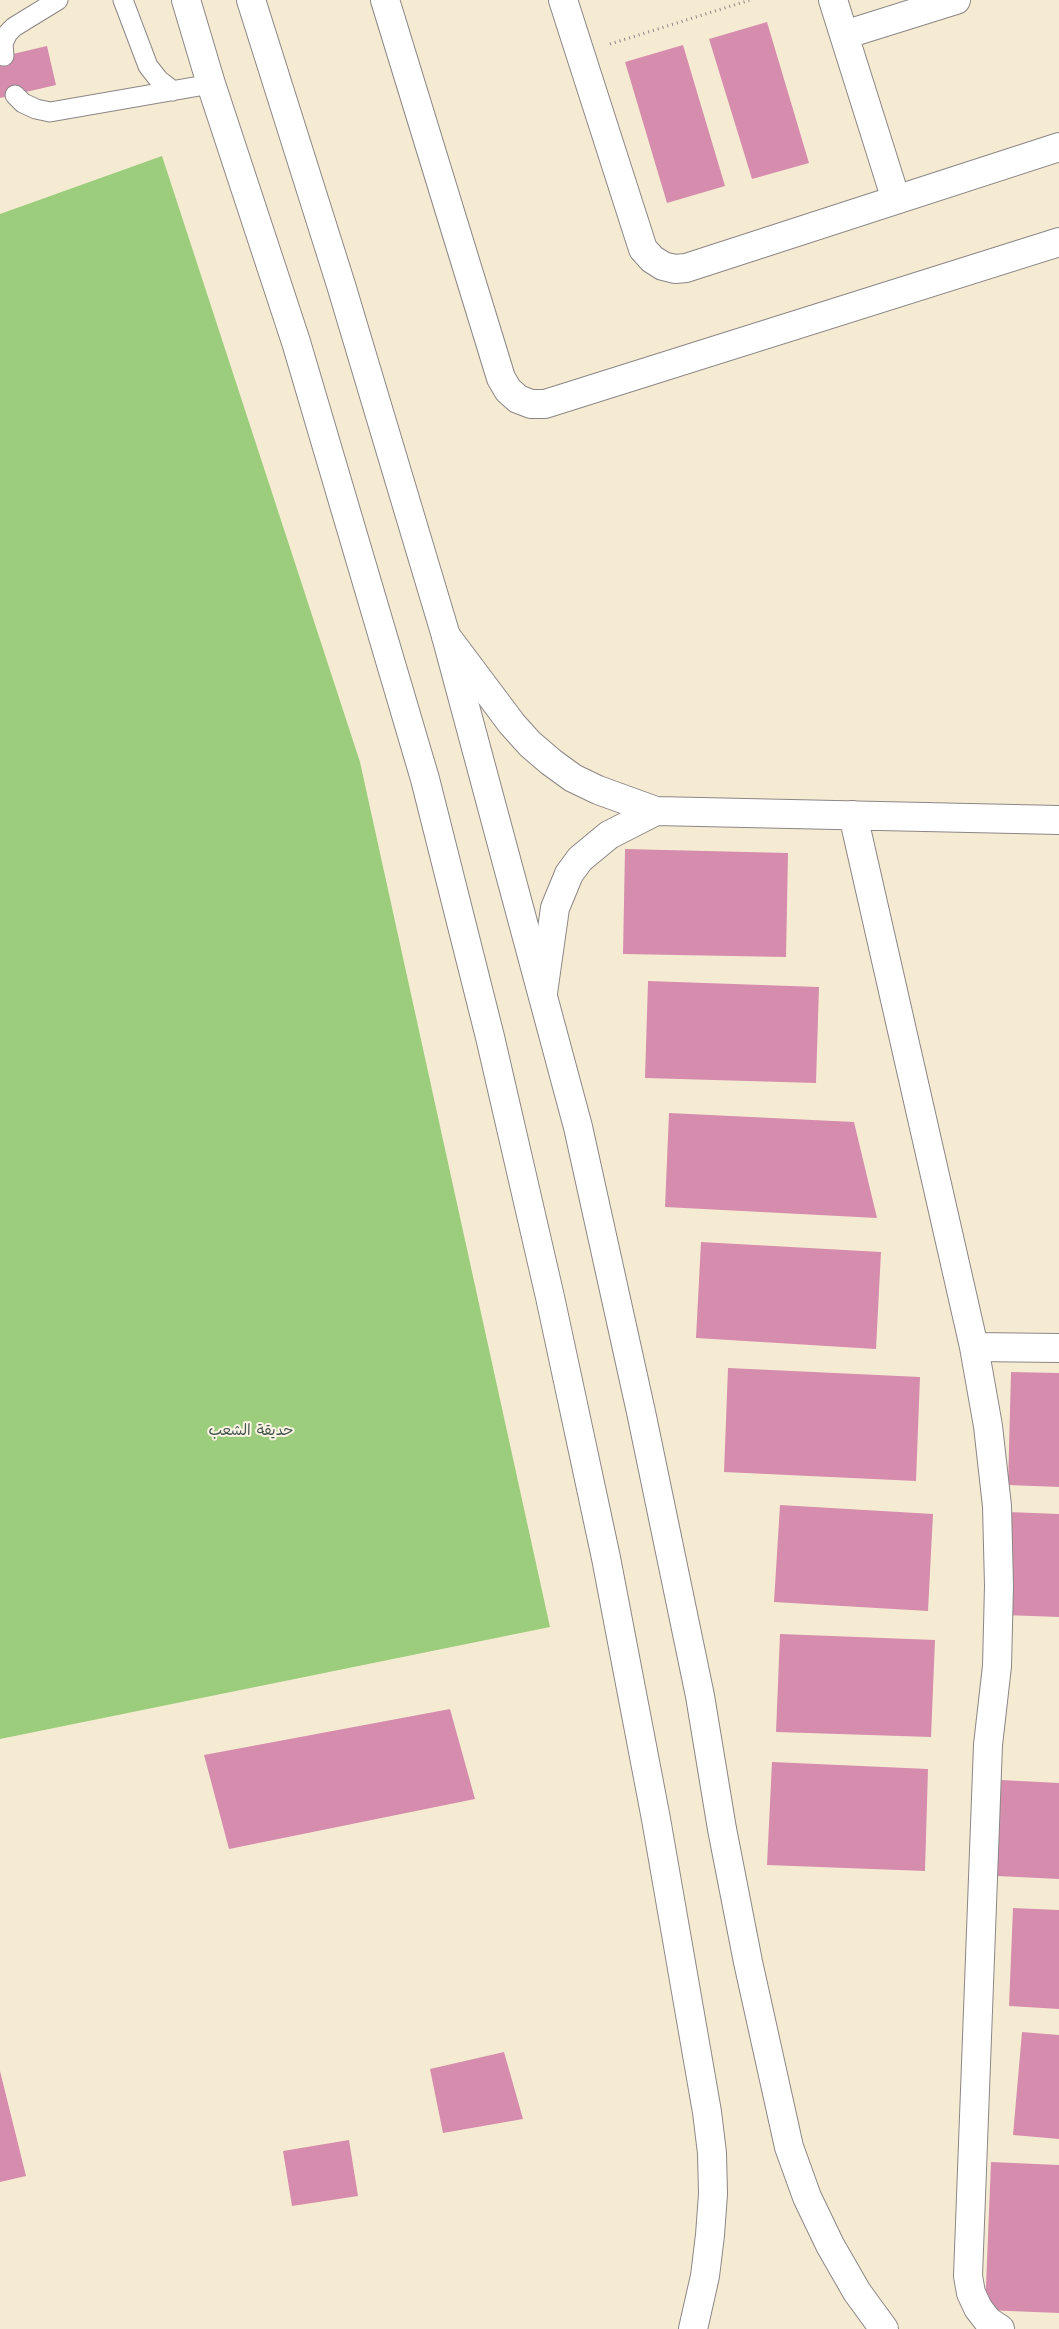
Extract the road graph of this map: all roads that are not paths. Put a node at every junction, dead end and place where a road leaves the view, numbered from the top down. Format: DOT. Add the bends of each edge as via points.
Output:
graph roads {
  1 [pos="58,0"];
  2 [pos="123,0"];
  3 [pos="186,0"];
  4 [pos="251,0"];
  5 [pos="385,0"];
  6 [pos="563,0"];
  7 [pos="833,0"];
  8 [pos="956,0"];
  9 [pos="844,35"];
  10 [pos="4,56"];
  11 [pos="210,84"];
  12 [pos="173,91"];
  13 [pos="15,95"];
  14 [pos="1059,148"];
  15 [pos="896,200"];
  16 [pos="1059,242"];
  17 [pos="446,636"];
  18 [pos="656,811"];
  19 [pos="853,816"];
  20 [pos="1059,820"];
  21 [pos="543,993"];
  22 [pos="974,1347"];
  23 [pos="1059,1348"];
  24 [pos="693,2329"];
  25 [pos="884,2329"];
  26 [pos="1000,2329"];
  1 -- 10 [label="lane" via="8,33"];
  2 -- 12 [label="lane" via="148,66 158,80"];
  3 -- 11 [label="main road"];
  4 -- 17 [label="main road" via="341,285"];
  5 -- 16 [label="main road" via="501,378 518,399 531,404 544,404"];
  6 -- 15 [label="main road" via="643,249 663,266 686,268"];
  7 -- 9 [label="main road"];
  8 -- 9 [label="main road"];
  9 -- 15 [label="main road"];
  11 -- 12 [label="lane"];
  11 -- 24 [label="main road" via="296,342 425,779 490,1037 550,1297 606,1558 707,2112 712,2161 710,2235"];
  12 -- 13 [label="lane" via="50,112 23,103"];
  14 -- 15 [label="main road"];
  17 -- 18 [label="main road" via="512,724 551,762 598,790"];
  17 -- 21 [label="main road"];
  18 -- 19 [label="main road"];
  18 -- 21 [label="main road" via="609,834 580,859 569,874 555,908"];
  19 -- 20 [label="main road"];
  19 -- 22 [label="main road"];
  21 -- 25 [label="main road" via="578,1127 641,1412 700,1696 748,1962 790,2146 807,2197 830,2245 857,2292"];
  22 -- 23 [label="main road"];
  22 -- 26 [label="main road" via="995,1488 999,1586 997,1666 988,1746 968,2276 978,2308"];
}
